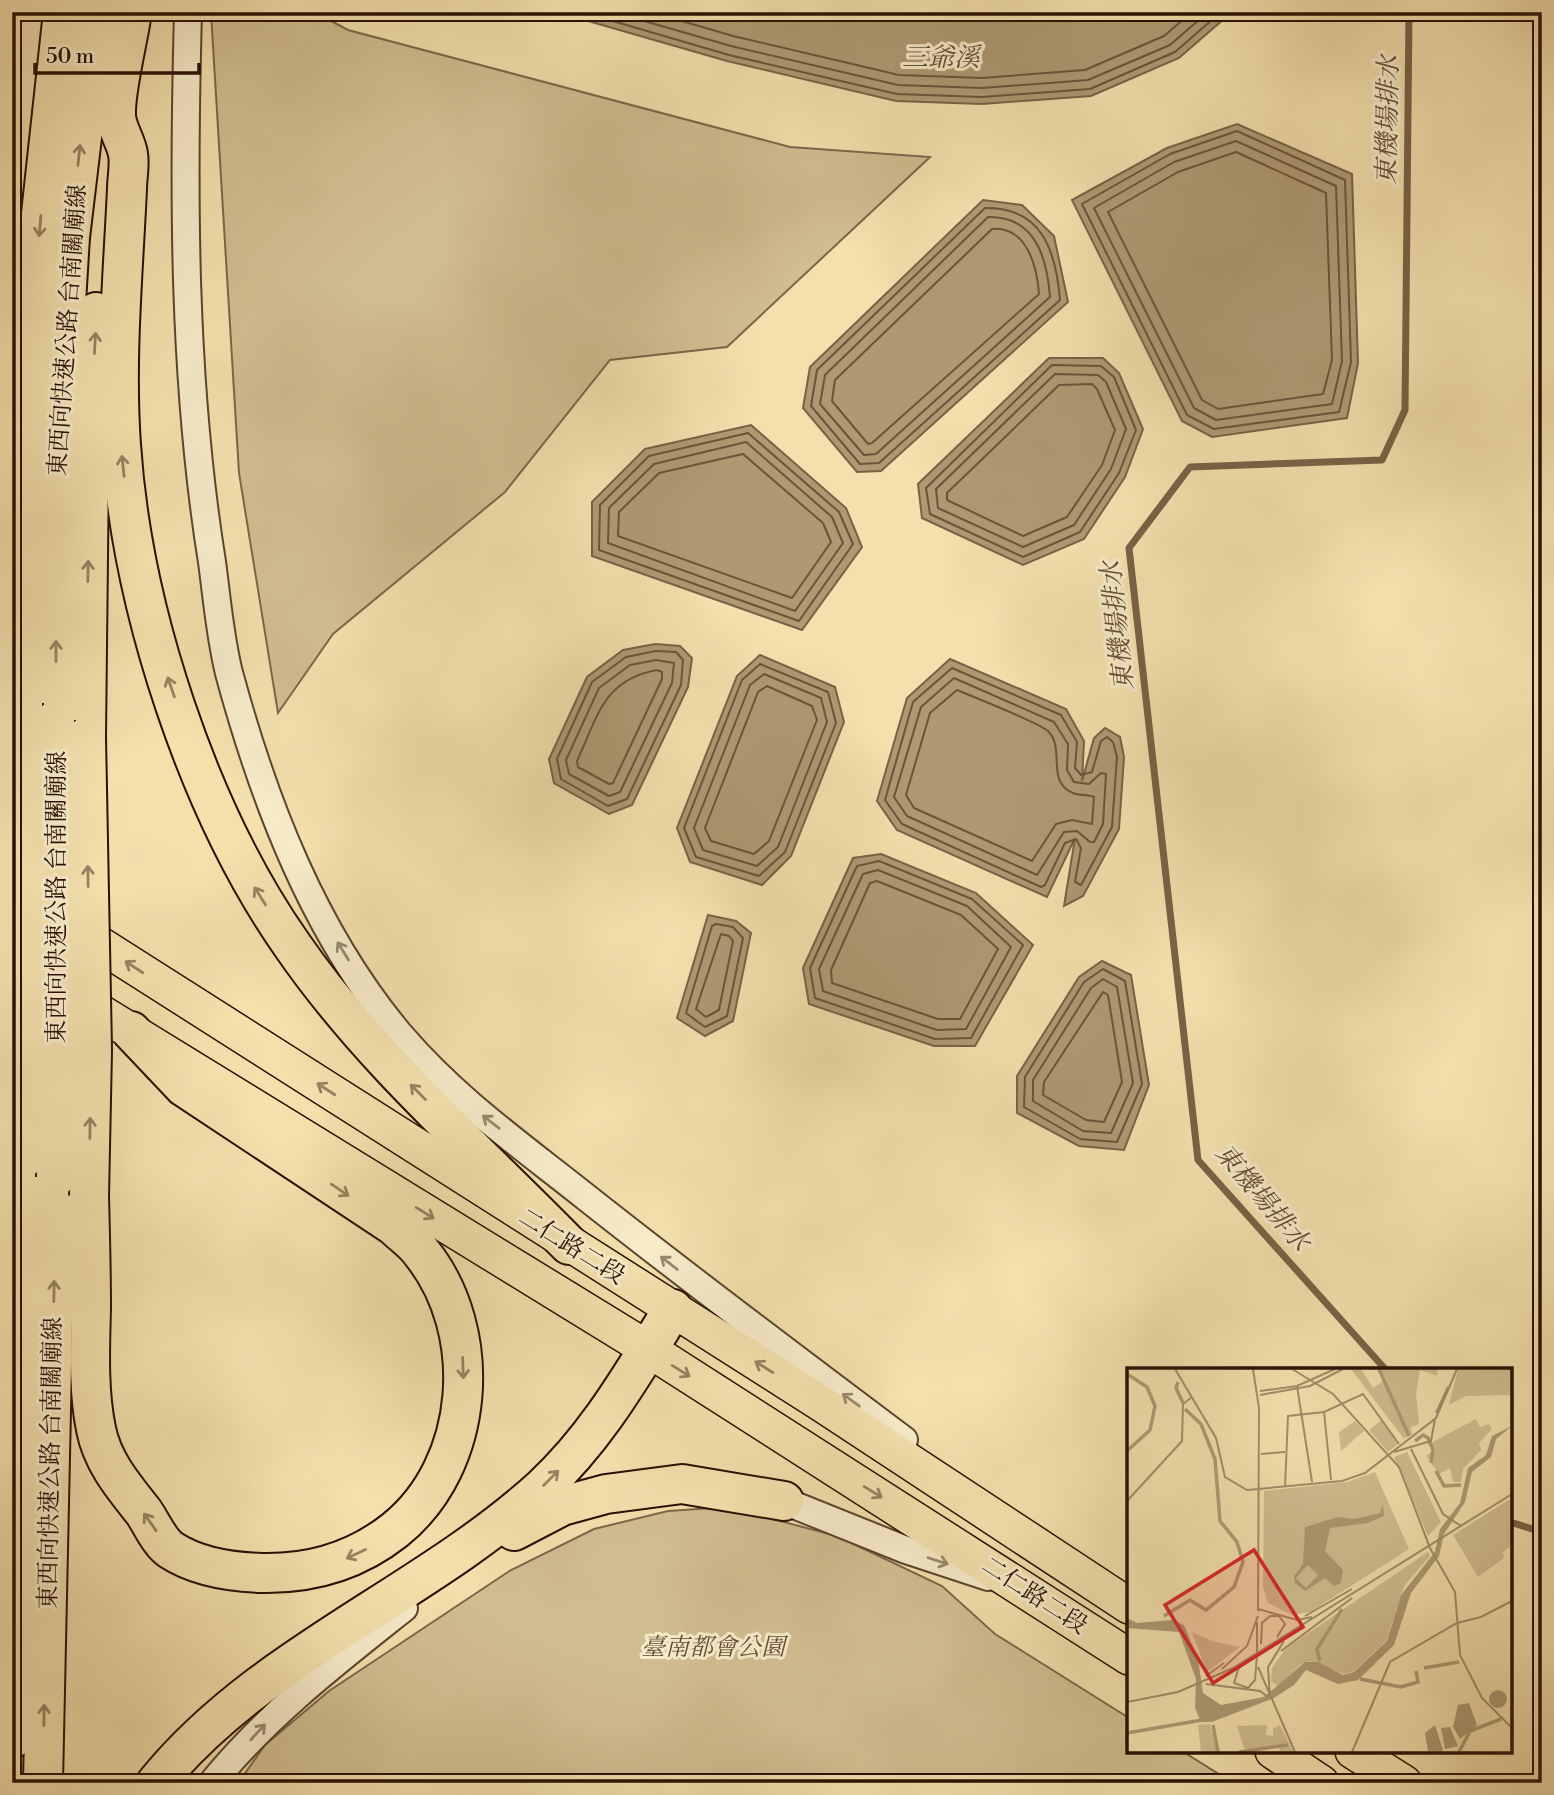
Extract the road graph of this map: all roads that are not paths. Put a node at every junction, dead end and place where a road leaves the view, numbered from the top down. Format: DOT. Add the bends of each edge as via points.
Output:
graph roads {
  1 [pos="63,12"];
  2 [pos="97,12"];
  3 [pos="132,12"];
  4 [pos="188,12"];
  5 [pos="115,116"];
  6 [pos="55,720"];
  7 [pos="12,890"];
  8 [pos="12,959"];
  9 [pos="131,1031"];
  10 [pos="569,1245"];
  11 [pos="673,1309"];
  12 [pos="648,1349"];
  13 [pos="783,1501"];
  14 [pos="440,1566"];
  15 [pos="1027,1590"];
  16 [pos="1127,1591"];
  17 [pos="1127,1605"];
  18 [pos="1127,1656"];
  19 [pos="12,1739"];
  20 [pos="1276,1753"];
  21 [pos="1356,1753"];
  22 [pos="43,1783"];
  23 [pos="156,1783"];
  24 [pos="212,1783"];
  25 [pos="1321,1783"];
  26 [pos="1404,1783"];
  1 -- 6 [label="highway, 東西向快速公路 台南關廟線, one-way" via="45,169 26,418"];
  6 -- 2 [label="highway, 東西向快速公路 台南關廟線, one-way" via="57,449 66,290"];
  3 -- 5 [label="highway"];
  16 -- 4 [label="street, one-way" via="912,1445 689,1279 461,1099 402,1036 364,987 329,929 295,866 228,670 202,501 188,307"];
  6 -- 5 [label="highway, one-way" via="89,466 100,244"];
  10 -- 5 [label="highway, one-way" via="365,1040 292,947 255,890 189,740 141,582 127,514 120,403 128,156"];
  9 -- 6 [label="highway, one-way, bridge" via="184,1087 394,1226 421,1251 454,1314 463,1351 464,1392 443,1466 425,1498 396,1530 328,1567 289,1573 244,1572 205,1566 168,1548 111,1470 96,1430 90,1370 92,1050"];
  6 -- 19 [label="highway, 東西向快速公路 台南關廟線, bridge" via="23,1159"];
  22 -- 6 [label="highway, 東西向快速公路 台南關廟線, one-way, bridge" via="56,1177"];
  10 -- 7 [label="main road, 二仁路二段, one-way"];
  8 -- 9 [label="main road, 二仁路二段"];
  9 -- 12 [label="main road, 二仁路二段, one-way"];
  10 -- 11 [label="main road, 二仁路二段"];
  11 -- 12 [label="highway"];
  17 -- 11 [label="main road, 二仁路二段, one-way"];
  14 -- 12 [label="highway, one-way" via="540,1489 571,1458 605,1419"];
  12 -- 15 [label="main road, 二仁路二段, one-way"];
  13 -- 14 [label="highway" via="681,1484 606,1494 562,1506"];
  13 -- 15 [label="street, one-way" via="906,1550"];
  24 -- 13 [label="street, one-way" via="271,1718 321,1674 478,1558 551,1523 638,1504 711,1498"];
  14 -- 23 [label="highway" via="279,1671 203,1732"];
  15 -- 18 [label="main road, 二仁路二段"];
  20 -- 25 [label="main road"];
  21 -- 26 [label="main road"];
}
